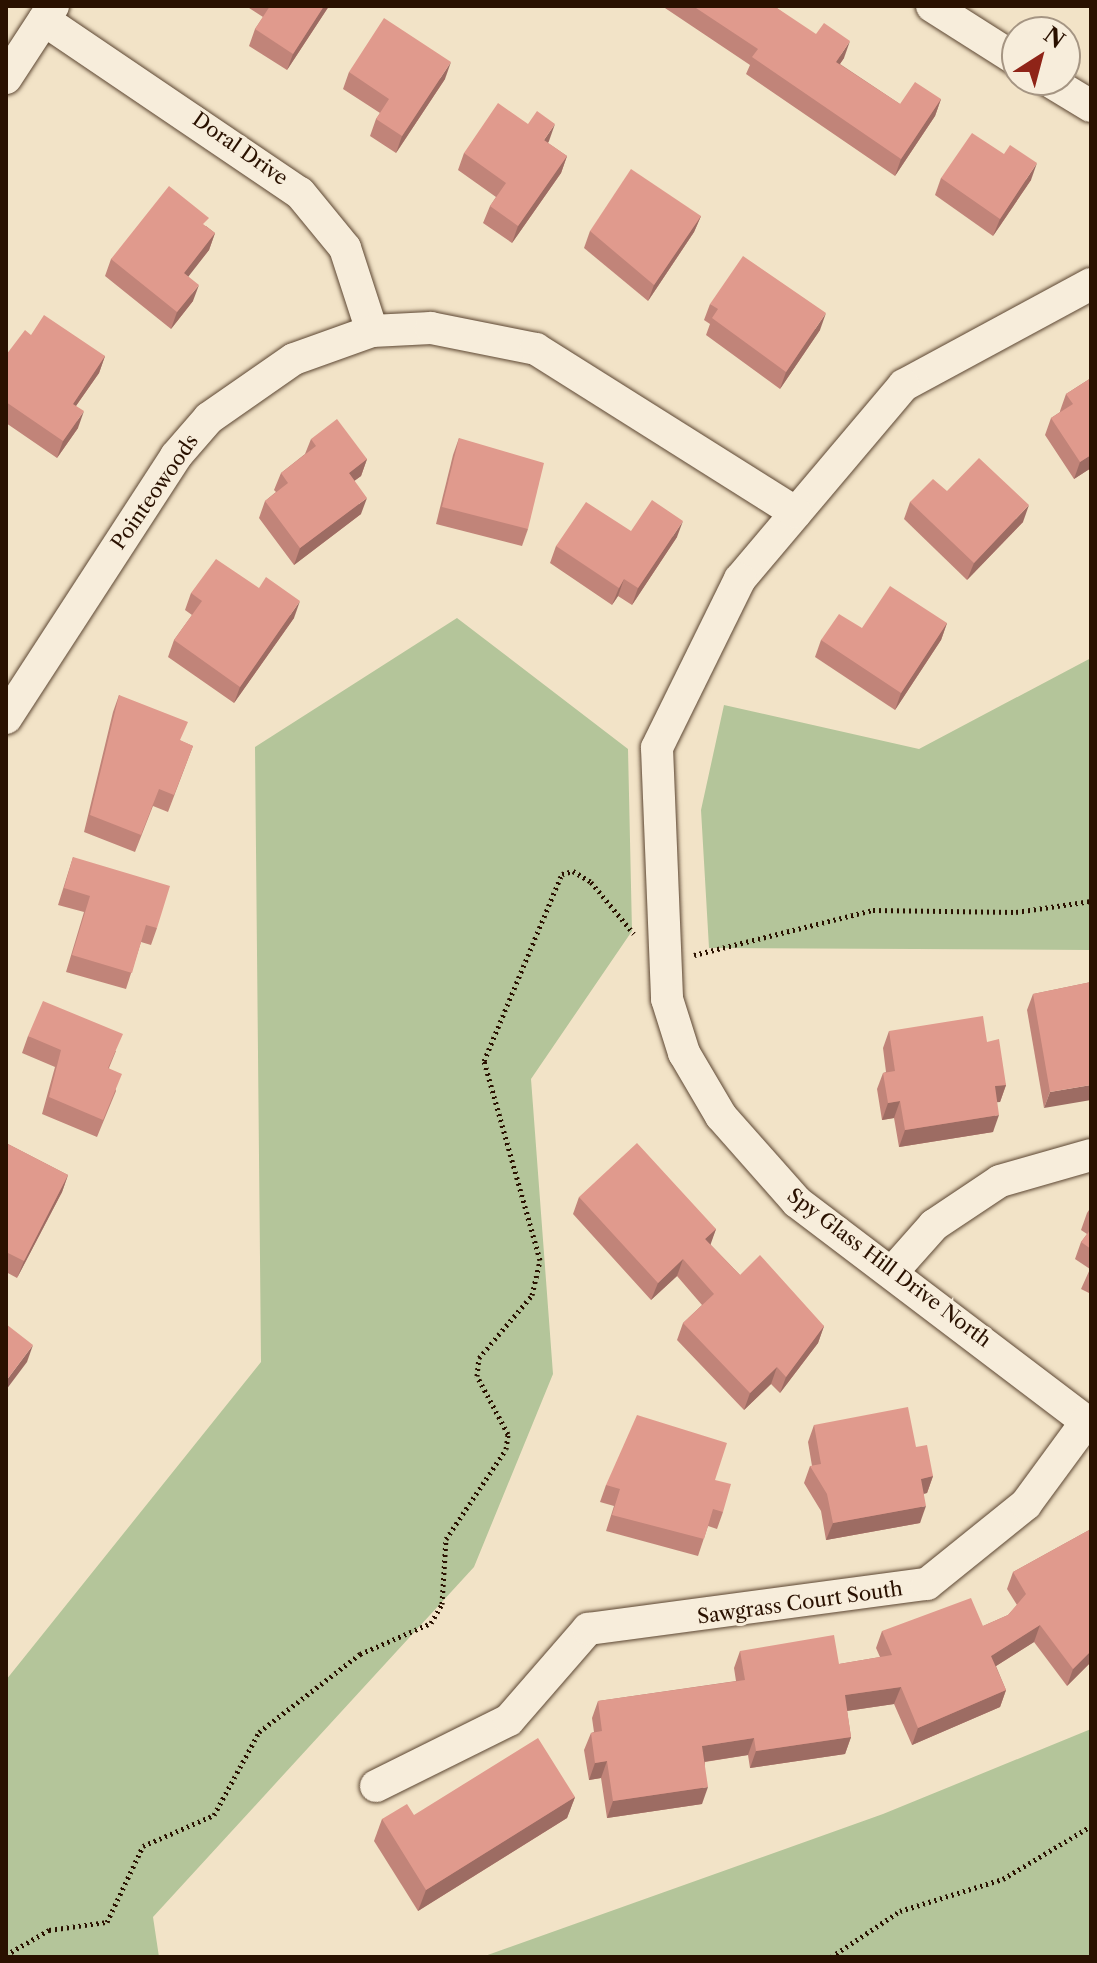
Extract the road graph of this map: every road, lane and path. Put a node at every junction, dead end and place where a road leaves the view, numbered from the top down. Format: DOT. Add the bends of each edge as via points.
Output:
graph roads {
  1 [pos="932,6"];
  2 [pos="48,13"];
  3 [pos="1001,50"];
  4 [pos="6,78"];
  5 [pos="1091,284"];
  6 [pos="372,331"];
  7 [pos="796,513"];
  8 [pos="6,718"];
  9 [pos="1091,901"];
  10 [pos="662,949"];
  11 [pos="1091,1155"];
  12 [pos="895,1269"];
  13 [pos="1089,1423"];
  14 [pos="376,1786"];
  15 [pos="1091,1826"];
  16 [pos="6,1955"];
  17 [pos="831,1957"];
  1 -- 3 [label="street"];
  2 -- 4 [label="street"];
  2 -- 6 [label="street, Doral Drive" via="255,156 307,199 345,248"];
  5 -- 7 [label="street, Spy Glass Hill Drive North" via="904,385"];
  6 -- 7 [label="street, Pointeowoods" via="431,328 536,349"];
  6 -- 8 [label="street, Pointeowoods" via="294,359 209,418 176,456"];
  7 -- 10 [label="street, Spy Glass Hill Drive North" via="740,579 657,748"];
  9 -- 10 [label="path" via="1016,912 873,910 704,955"];
  10 -- 12 [label="street, Spy Glass Hill Drive North" via="684,1053 721,1116 797,1202"];
  10 -- 16 [label="path" via="640,942 591,882 573,871 562,874 484,1061 540,1260 532,1295 479,1358 477,1376 508,1434 506,1449 446,1539 442,1604 431,1623 360,1654 259,1732 214,1815 143,1846 107,1922 49,1930"];
  11 -- 12 [label="street" via="1000,1181 934,1225"];
  12 -- 13 [label="street, Spy Glass Hill Drive North"];
  13 -- 14 [label="street, Sawgrass Court South" via="1026,1504 927,1584 588,1629 509,1720"];
  15 -- 17 [label="path" via="1003,1879 886,1918"];
}
